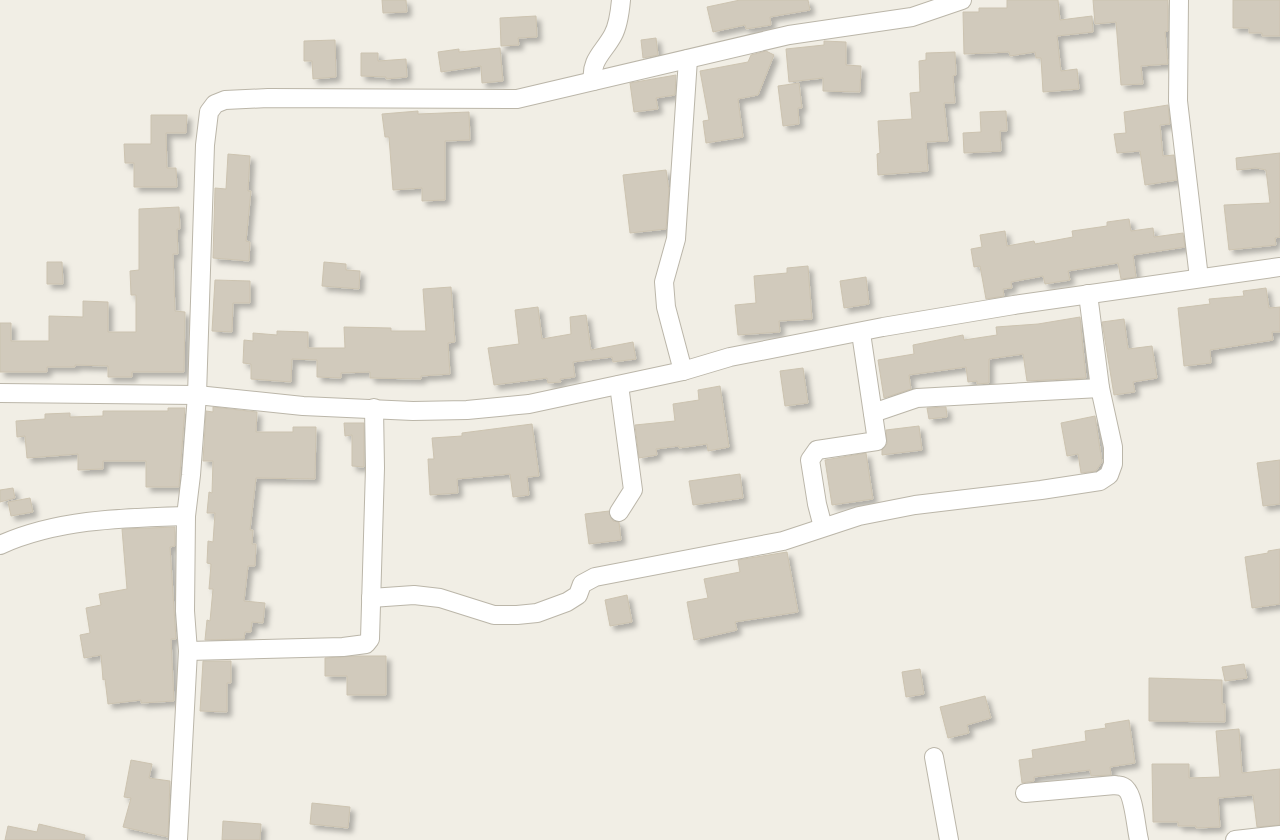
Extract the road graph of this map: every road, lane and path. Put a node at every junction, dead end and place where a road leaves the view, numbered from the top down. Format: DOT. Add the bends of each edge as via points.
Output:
graph roads {
  1 [pos="621,0"];
  2 [pos="962,0"];
  3 [pos="1179,0"];
  4 [pos="688,59"];
  5 [pos="593,81"];
  6 [pos="1280,267"];
  7 [pos="1199,278"];
  8 [pos="1088,294"];
  9 [pos="860,333"];
  10 [pos="683,371"];
  11 [pos="619,385"];
  12 [pos="1100,388"];
  13 [pos="0,393"];
  14 [pos="197,395"];
  15 [pos="374,408"];
  16 [pos="873,413"];
  17 [pos="619,512"];
  18 [pos="186,516"];
  19 [pos="823,527"];
  20 [pos="0,545"];
  21 [pos="371,598"];
  22 [pos="188,651"];
  23 [pos="934,757"];
  24 [pos="1025,792"];
  25 [pos="1280,835"];
  26 [pos="178,840"];
  27 [pos="950,840"];
  28 [pos="1139,840"];
  29 [pos="1234,840"];
  1 -- 5 [label="street" via="614,35 596,58"];
  2 -- 4 [label="street" via="912,17 789,35"];
  3 -- 7 [label="street" via="1178,100"];
  4 -- 5 [label="street"];
  4 -- 10 [label="street" via="676,239 664,282 666,307"];
  5 -- 14 [label="street" via="517,99 268,98 225,100 215,104 209,112 205,145"];
  6 -- 7 [label="street"];
  7 -- 8 [label="street"];
  8 -- 9 [label="street"];
  8 -- 12 [label="street"];
  9 -- 10 [label="street" via="730,357"];
  9 -- 16 [label="street"];
  10 -- 11 [label="street"];
  11 -- 15 [label="street" via="528,404 467,410"];
  11 -- 17 [label="street" via="633,490"];
  12 -- 16 [label="street" via="917,398"];
  12 -- 19 [label="street" via="1113,446 1113,464 1109,475 1100,481 915,505"];
  13 -- 14 [label="street"];
  14 -- 15 [label="street" via="303,406"];
  14 -- 18 [label="street"];
  15 -- 21 [label="street"];
  16 -- 19 [label="street" via="877,440 817,450 810,460"];
  18 -- 20 [label="street" via="112,519 48,528"];
  18 -- 22 [label="street"];
  19 -- 21 [label="street" via="783,541 595,576 582,584 578,595 537,613 494,615 440,598 414,595"];
  21 -- 22 [label="street" via="371,634 366,644"];
  22 -- 26 [label="street"];
  23 -- 27 [label="street"];
  24 -- 28 [label="street" via="1123,786 1130,797"];
  25 -- 29 [label="street"];
}
